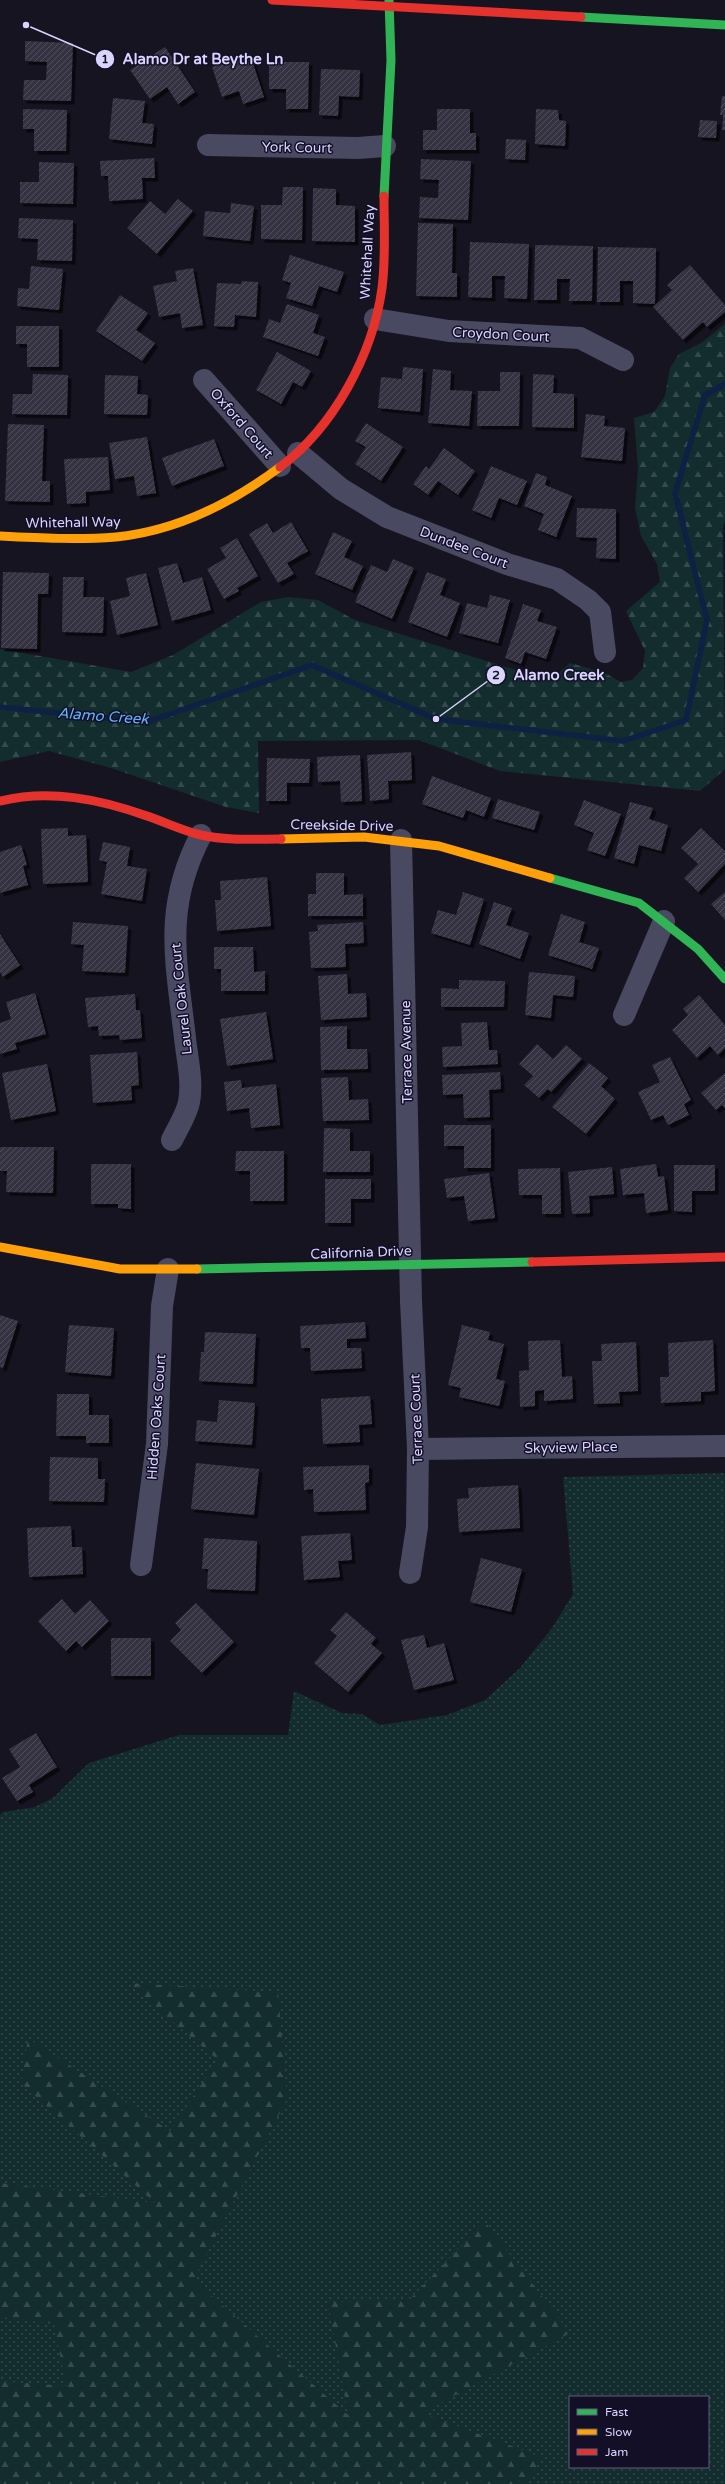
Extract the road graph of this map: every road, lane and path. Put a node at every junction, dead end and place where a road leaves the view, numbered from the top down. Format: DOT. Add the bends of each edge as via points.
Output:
graph roads {
  1 [pos="272,0"];
  2 [pos="388,4"];
  3 [pos="725,25"];
  4 [pos="208,145"];
  5 [pos="385,146"];
  6 [pos="375,319"];
  7 [pos="623,360"];
  8 [pos="204,380"];
  9 [pos="298,453"];
  10 [pos="280,466"];
  11 [pos="0,536"];
  12 [pos="605,652"];
  13 [pos="0,801"];
  14 [pos="201,835"];
  15 [pos="401,840"];
  16 [pos="664,920"];
  17 [pos="725,979"];
  18 [pos="624,1015"];
  19 [pos="172,1140"];
  20 [pos="0,1247"];
  21 [pos="725,1257"];
  22 [pos="411,1265"];
  23 [pos="168,1269"];
  24 [pos="725,1446"];
  25 [pos="418,1449"];
  26 [pos="141,1565"];
  27 [pos="410,1573"];
  1 -- 2 [label="street"];
  2 -- 3 [label="street"];
  2 -- 5 [label="street, Whitehall Way" via="391,48"];
  4 -- 5 [label="street, York Court" via="358,148"];
  5 -- 6 [label="street, Whitehall Way" via="382,288"];
  6 -- 7 [label="street, Croydon Court" via="449,331 580,338"];
  6 -- 9 [label="street, Whitehall Way" via="363,354 342,395"];
  8 -- 10 [label="street, Oxford Court"];
  9 -- 10 [label="street, Whitehall Way"];
  9 -- 12 [label="street, Dundee Court" via="341,488 387,517 507,564 557,580 588,600 600,612"];
  10 -- 11 [label="street, Whitehall Way" via="243,493 191,518 154,530 121,536 85,538"];
  13 -- 14 [label="street, Creekside Drive" via="16,797 60,795 90,799"];
  14 -- 15 [label="street, Creekside Drive" via="232,840 364,837"];
  14 -- 19 [label="street, Laurel Oak Court" via="190,857 178,895 174,943 190,1102"];
  15 -- 16 [label="street, Creekside Drive" via="439,846 620,896 639,903"];
  15 -- 22 [label="street, Terrace Avenue"];
  16 -- 17 [label="street, Creekside Drive" via="698,949"];
  16 -- 18 [label="street"];
  20 -- 23 [label="street, California Drive" via="120,1269"];
  21 -- 22 [label="street, California Drive"];
  22 -- 23 [label="street, California Drive"];
  22 -- 25 [label="street, Terrace Court"];
  23 -- 26 [label="street, Hidden Oaks Court" via="162,1306 157,1444"];
  24 -- 25 [label="street, Skyview Place"];
  25 -- 27 [label="street, Terrace Court" via="417,1527"];
}
